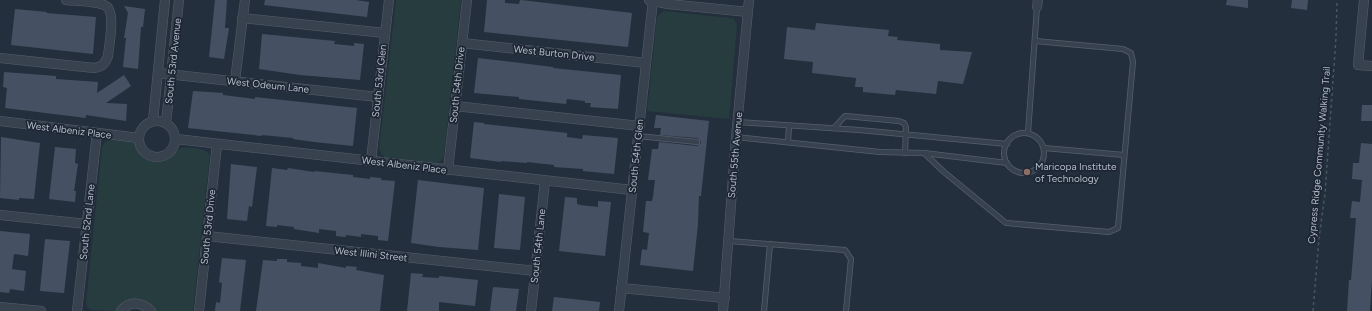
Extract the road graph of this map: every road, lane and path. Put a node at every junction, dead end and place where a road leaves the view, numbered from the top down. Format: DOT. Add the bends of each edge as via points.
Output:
graph roads {
  1 [pos="66,0"];
  2 [pos="165,0"];
  3 [pos="179,0"];
  4 [pos="245,0"];
  5 [pos="389,0"];
  6 [pos="467,0"];
  7 [pos="649,0"];
  8 [pos="653,0"];
  9 [pos="750,0"];
  10 [pos="1337,0"];
  11 [pos="1364,0"];
  12 [pos="1038,3"];
  13 [pos="748,12"];
  14 [pos="242,18"];
  15 [pos="385,33"];
  16 [pos="1035,41"];
  17 [pos="462,43"];
  18 [pos="0,58"];
  19 [pos="646,63"];
  20 [pos="1372,66"];
  21 [pos="158,73"];
  22 [pos="171,74"];
  23 [pos="235,81"];
  24 [pos="378,97"];
  25 [pos="455,106"];
  26 [pos="0,121"];
  27 [pos="153,121"];
  28 [pos="738,122"];
  29 [pos="166,123"];
  30 [pos="640,126"];
  31 [pos="789,126"];
  32 [pos="834,128"];
  33 [pos="97,133"];
  34 [pos="1028,134"];
  35 [pos="906,135"];
  36 [pos="638,136"];
  37 [pos="736,137"];
  38 [pos="139,138"];
  39 [pos="176,139"];
  40 [pos="697,142"];
  41 [pos="788,142"];
  42 [pos="217,144"];
  43 [pos="1007,144"];
  44 [pos="1044,148"];
  45 [pos="905,153"];
  46 [pos="924,153"];
  47 [pos="1124,155"];
  48 [pos="371,161"];
  49 [pos="1008,164"];
  50 [pos="448,170"];
  51 [pos="545,180"];
  52 [pos="632,190"];
  53 [pos="0,215"];
  54 [pos="87,224"];
  55 [pos="207,236"];
  56 [pos="729,241"];
  57 [pos="770,244"];
  58 [pos="536,271"];
  59 [pos="621,288"];
  60 [pos="725,298"];
  61 [pos="0,306"];
  62 [pos="41,311"];
  63 [pos="77,311"];
  64 [pos="121,311"];
  65 [pos="151,311"];
  66 [pos="199,311"];
  67 [pos="531,311"];
  68 [pos="619,311"];
  69 [pos="723,311"];
  70 [pos="764,311"];
  71 [pos="846,311"];
  72 [pos="1313,311"];
  1 -- 18 [label="street" via="99,4 110,9 108,56 101,67"];
  2 -- 21 [label="street, South 53rd Avenue"];
  3 -- 22 [label="street, South 53rd Avenue"];
  4 -- 14 [label="street"];
  5 -- 15 [label="street, South 53rd Glen"];
  6 -- 17 [label="street, South 54th Drive"];
  7 -- 8 [label="street"];
  8 -- 13 [label="street" via="668,4"];
  8 -- 19 [label="street, South 54th Glen"];
  9 -- 13 [label="street, South 55th Avenue"];
  10 -- 72 [label="path, Cypress Ridge Community Walking Trail" via="1325,194"];
  11 -- 20 [label="street" via="1358,64"];
  12 -- 16 [label="lane"];
  13 -- 28 [label="street, South 55th Avenue"];
  14 -- 15 [label="street"];
  14 -- 23 [label="street"];
  15 -- 24 [label="street, South 53rd Glen"];
  16 -- 34 [label="lane"];
  16 -- 47 [label="lane" via="1123,49 1131,53 1133,62"];
  17 -- 19 [label="street, West Burton Drive"];
  17 -- 25 [label="street, South 54th Drive"];
  19 -- 30 [label="street, South 54th Glen"];
  21 -- 22 [label="street, West Odeum Lane"];
  21 -- 27 [label="street, South 53rd Avenue"];
  22 -- 23 [label="street, West Odeum Lane"];
  22 -- 29 [label="street, South 53rd Avenue"];
  23 -- 24 [label="street, West Odeum Lane"];
  24 -- 48 [label="street, South 53rd Glen"];
  25 -- 30 [label="street"];
  25 -- 50 [label="street, South 54th Drive"];
  26 -- 33 [label="street, West Albeniz Place"];
  27 -- 29 [label="street"];
  27 -- 38 [label="street" via="143,127"];
  28 -- 31 [label="lane"];
  28 -- 37 [label="street, South 55th Avenue"];
  29 -- 39 [label="street" via="173,130"];
  30 -- 36 [label="street, South 54th Glen"];
  31 -- 32 [label="lane"];
  31 -- 41 [label="lane"];
  32 -- 35 [label="lane"];
  32 -- 35 [label="lane" via="845,116 891,120 904,123"];
  33 -- 38 [label="street, West Albeniz Place"];
  33 -- 54 [label="street, South 52nd Lane"];
  34 -- 43 [label="lane" via="1017,134"];
  34 -- 44 [label="lane" via="1037,137"];
  35 -- 43 [label="lane"];
  35 -- 45 [label="lane"];
  36 -- 40 [label="lane"];
  36 -- 52 [label="street, South 54th Glen"];
  37 -- 41 [label="lane"];
  37 -- 56 [label="street, South 55th Avenue"];
  38 -- 39 [label="street" via="139,143 146,153 156,157 172,150"];
  39 -- 42 [label="street, West Albeniz Place"];
  41 -- 45 [label="lane"];
  42 -- 48 [label="street, West Albeniz Place"];
  42 -- 55 [label="street, South 53rd Drive"];
  43 -- 49 [label="lane" via="1005,157"];
  44 -- 47 [label="lane"];
  44 -- 49 [label="lane" via="1043,161 1035,170 1023,173"];
  45 -- 46 [label="lane"];
  46 -- 47 [label="lane" via="1006,223 1109,232 1118,228"];
  46 -- 49 [label="lane"];
  48 -- 50 [label="street, West Albeniz Place"];
  50 -- 51 [label="street, West Albeniz Place"];
  51 -- 52 [label="street, West Albeniz Place"];
  51 -- 58 [label="street, South 54th Lane"];
  52 -- 59 [label="street, South 54th Glen"];
  53 -- 54 [label="street"];
  54 -- 63 [label="street, South 52nd Lane"];
  55 -- 58 [label="street, West Illini Street"];
  55 -- 66 [label="street, South 53rd Drive"];
  56 -- 57 [label="lane"];
  56 -- 60 [label="street, South 55th Avenue"];
  57 -- 70 [label="lane"];
  57 -- 71 [label="lane" via="845,250 851,259"];
  58 -- 67 [label="street, South 54th Lane"];
  59 -- 60 [label="street"];
  59 -- 68 [label="street, South 54th Glen"];
  60 -- 69 [label="street, South 55th Avenue"];
  61 -- 62 [label="street"];
  64 -- 65 [label="street" via="128,304 140,303"];
}
